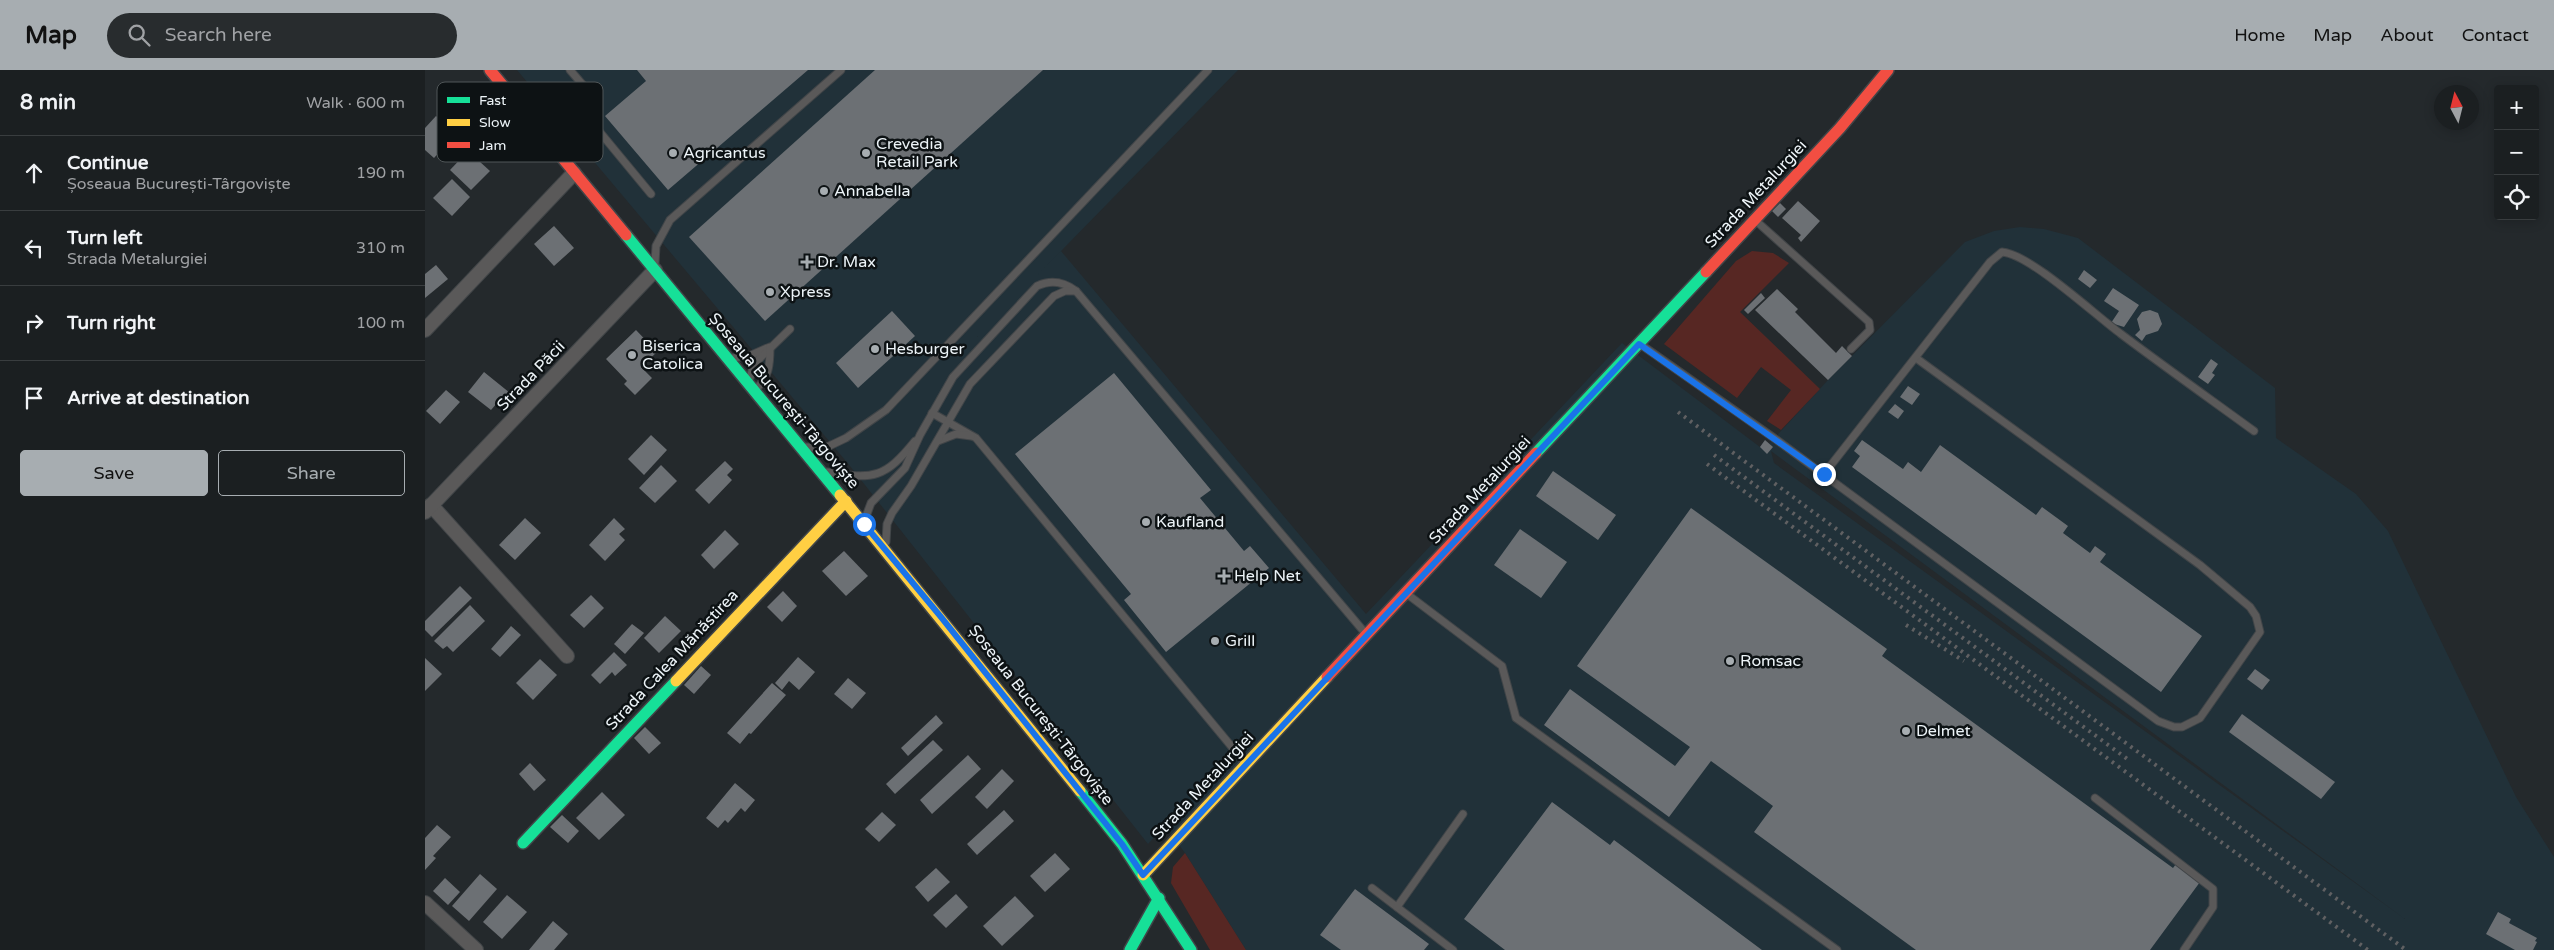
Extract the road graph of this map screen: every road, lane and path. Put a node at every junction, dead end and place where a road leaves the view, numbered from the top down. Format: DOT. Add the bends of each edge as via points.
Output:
graph roads {
  1 [pos="490,70"];
  2 [pos="570,70"];
  3 [pos="841,70"];
  4 [pos="1208,70"];
  5 [pos="1888,70"];
  6 [pos="500,82"];
  7 [pos="580,82"];
  8 [pos="603,136"];
  9 [pos="565,162"];
  10 [pos="574,173"];
  11 [pos="651,194"];
  12 [pos="1755,219"];
  13 [pos="655,270"];
  14 [pos="1076,291"];
  15 [pos="790,329"];
  16 [pos="425,330"];
  17 [pos="1639,344"];
  18 [pos="770,347"];
  19 [pos="1851,349"];
  20 [pos="1916,358"];
  21 [pos="728,359"];
  22 [pos="752,387"];
  23 [pos="932,412"];
  24 [pos="949,422"];
  25 [pos="2254,431"];
  26 [pos="920,435"];
  27 [pos="976,438"];
  28 [pos="937,442"];
  29 [pos="801,447"];
  30 [pos="821,471"];
  31 [pos="1824,474"];
  32 [pos="846,501"];
  33 [pos="428,509"];
  34 [pos="864,524"];
  35 [pos="889,552"];
  36 [pos="1406,593"];
  37 [pos="1367,635"];
  38 [pos="567,656"];
  39 [pos="1247,764"];
  40 [pos="2095,798"];
  41 [pos="1463,814"];
  42 [pos="523,842"];
  43 [pos="1143,875"];
  44 [pos="1372,888"];
  45 [pos="1159,898"];
  46 [pos="425,903"];
  47 [pos="1397,907"];
  48 [pos="476,950"];
  49 [pos="1130,950"];
  50 [pos="1191,950"];
  51 [pos="1453,950"];
  52 [pos="1837,950"];
  53 [pos="2184,950"];
  1 -- 6 [label="street, Șoseaua București-Târgoviște"];
  2 -- 7 [label="lane"];
  3 -- 13 [label="lane" via="670,220 656,246"];
  4 -- 29 [label="lane" via="886,410 846,438 825,448"];
  5 -- 12 [label="street, Strada Metalurgiei" via="1840,128"];
  8 -- 11 [label="lane"];
  9 -- 10 [label="street, Șoseaua București-Târgoviște"];
  10 -- 13 [label="street, Șoseaua București-Târgoviște"];
  10 -- 16 [label="street"];
  12 -- 17 [label="street, Strada Metalurgiei"];
  12 -- 19 [label="lane" via="1869,322 1870,330"];
  13 -- 21 [label="street, Șoseaua București-Târgoviște"];
  13 -- 33 [label="street, Strada Păcii"];
  14 -- 23 [label="lane" via="1061,282 1037,286 958,371"];
  14 -- 24 [label="lane" via="1054,296 999,351 970,384"];
  14 -- 37 [label="lane"];
  15 -- 18 [label="lane"];
  17 -- 31 [label="lane"];
  17 -- 36 [label="street, Strada Metalurgiei"];
  18 -- 21 [label="lane" via="749,356"];
  18 -- 22 [label="lane" via="754,364"];
  18 -- 22 [label="lane" via="767,378"];
  20 -- 25 [label="lane" via="1990,262 2002,252 2011,252"];
  20 -- 31 [label="lane"];
  20 -- 31 [label="lane" via="2200,565 2249,607 2259,625 2259,632 2200,718 2182,727 2158,721"];
  21 -- 22 [label="street, Șoseaua București-Târgoviște"];
  22 -- 29 [label="street, Șoseaua București-Târgoviște"];
  23 -- 24 [label="lane"];
  23 -- 26 [label="lane"];
  24 -- 27 [label="lane"];
  24 -- 28 [label="lane"];
  26 -- 30 [label="lane" via="897,464 881,472 856,476"];
  26 -- 34 [label="lane" via="905,468 868,507"];
  27 -- 28 [label="lane" via="956,434"];
  27 -- 39 [label="lane"];
  28 -- 35 [label="lane" via="887,524"];
  29 -- 30 [label="street, Șoseaua București-Târgoviște"];
  30 -- 32 [label="street, Șoseaua București-Târgoviște"];
  32 -- 34 [label="street, Șoseaua București-Târgoviște"];
  32 -- 42 [label="street, Strada Calea Mănăstirea"];
  33 -- 38 [label="street, Strada Păcii"];
  34 -- 35 [label="street, Șoseaua București-Târgoviște"];
  35 -- 43 [label="street, Șoseaua București-Târgoviște" via="1122,844"];
  36 -- 37 [label="street, Strada Metalurgiei"];
  36 -- 52 [label="lane" via="1502,666 1515,718"];
  37 -- 39 [label="street, Strada Metalurgiei"];
  39 -- 43 [label="street, Strada Metalurgiei"];
  40 -- 53 [label="lane" via="2213,889 2213,907"];
  41 -- 47 [label="lane"];
  43 -- 45 [label="street, Șoseaua București-Târgoviște"];
  44 -- 47 [label="lane"];
  45 -- 49 [label="street"];
  45 -- 50 [label="street, Șoseaua București-Târgoviște"];
  46 -- 48 [label="street"];
  47 -- 51 [label="lane"];
}
